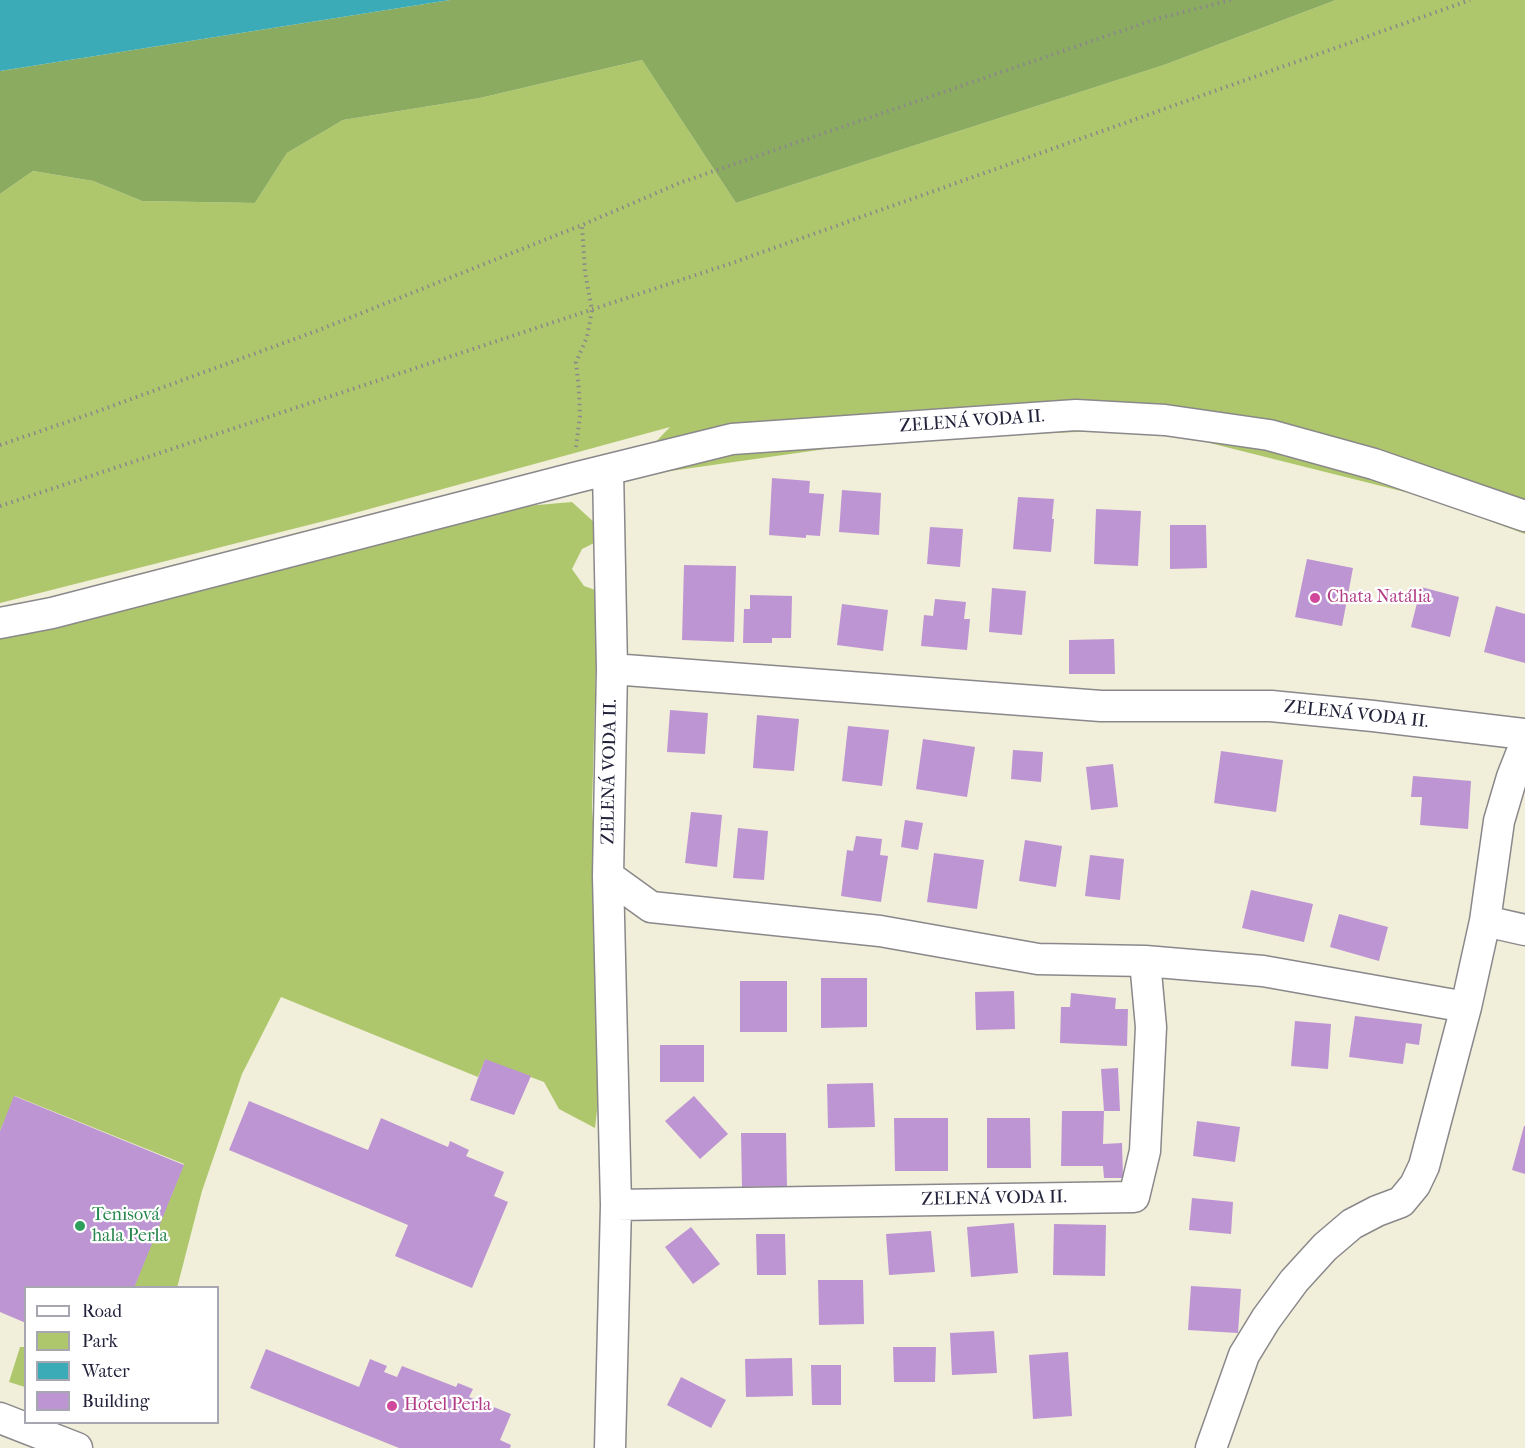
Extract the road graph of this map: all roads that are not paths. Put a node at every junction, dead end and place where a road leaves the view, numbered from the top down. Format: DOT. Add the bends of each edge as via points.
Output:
graph roads {
  1 [pos="608,470"];
  2 [pos="1525,516"];
  3 [pos="0,623"];
  4 [pos="612,669"];
  5 [pos="1525,734"];
  6 [pos="1525,744"];
  7 [pos="608,876"];
  8 [pos="651,907"];
  9 [pos="1485,921"];
  10 [pos="1525,930"];
  11 [pos="610,938"];
  12 [pos="1145,961"];
  13 [pos="1466,1007"];
  14 [pos="616,1205"];
  15 [pos="0,1418"];
  16 [pos="77,1448"];
  17 [pos="610,1448"];
  18 [pos="1211,1448"];
  1 -- 2 [label="street, ZELENÁ VODA II." via="732,439 1076,415 1165,420 1269,435 1374,464"];
  1 -- 3 [label="street" via="52,614"];
  1 -- 4 [label="street, ZELENÁ VODA II."];
  4 -- 5 [label="street, ZELENÁ VODA II." via="1101,706 1271,706"];
  4 -- 7 [label="street, ZELENÁ VODA II."];
  6 -- 9 [label="street" via="1499,821"];
  7 -- 8 [label="street"];
  7 -- 11 [label="street, ZELENÁ VODA II."];
  8 -- 11 [label="street"];
  8 -- 12 [label="street" via="880,931 1038,960"];
  9 -- 10 [label="street"];
  9 -- 13 [label="street"];
  11 -- 14 [label="street, ZELENÁ VODA II."];
  12 -- 13 [label="street" via="1263,970"];
  12 -- 14 [label="street, ZELENÁ VODA II." via="1151,1027 1146,1151 1134,1197"];
  13 -- 18 [label="street" via="1424,1166 1415,1185 1401,1202 1352,1224 1294,1281 1244,1356"];
  14 -- 17 [label="street, ZELENÁ VODA II."];
  15 -- 16 [label="street"];
}
